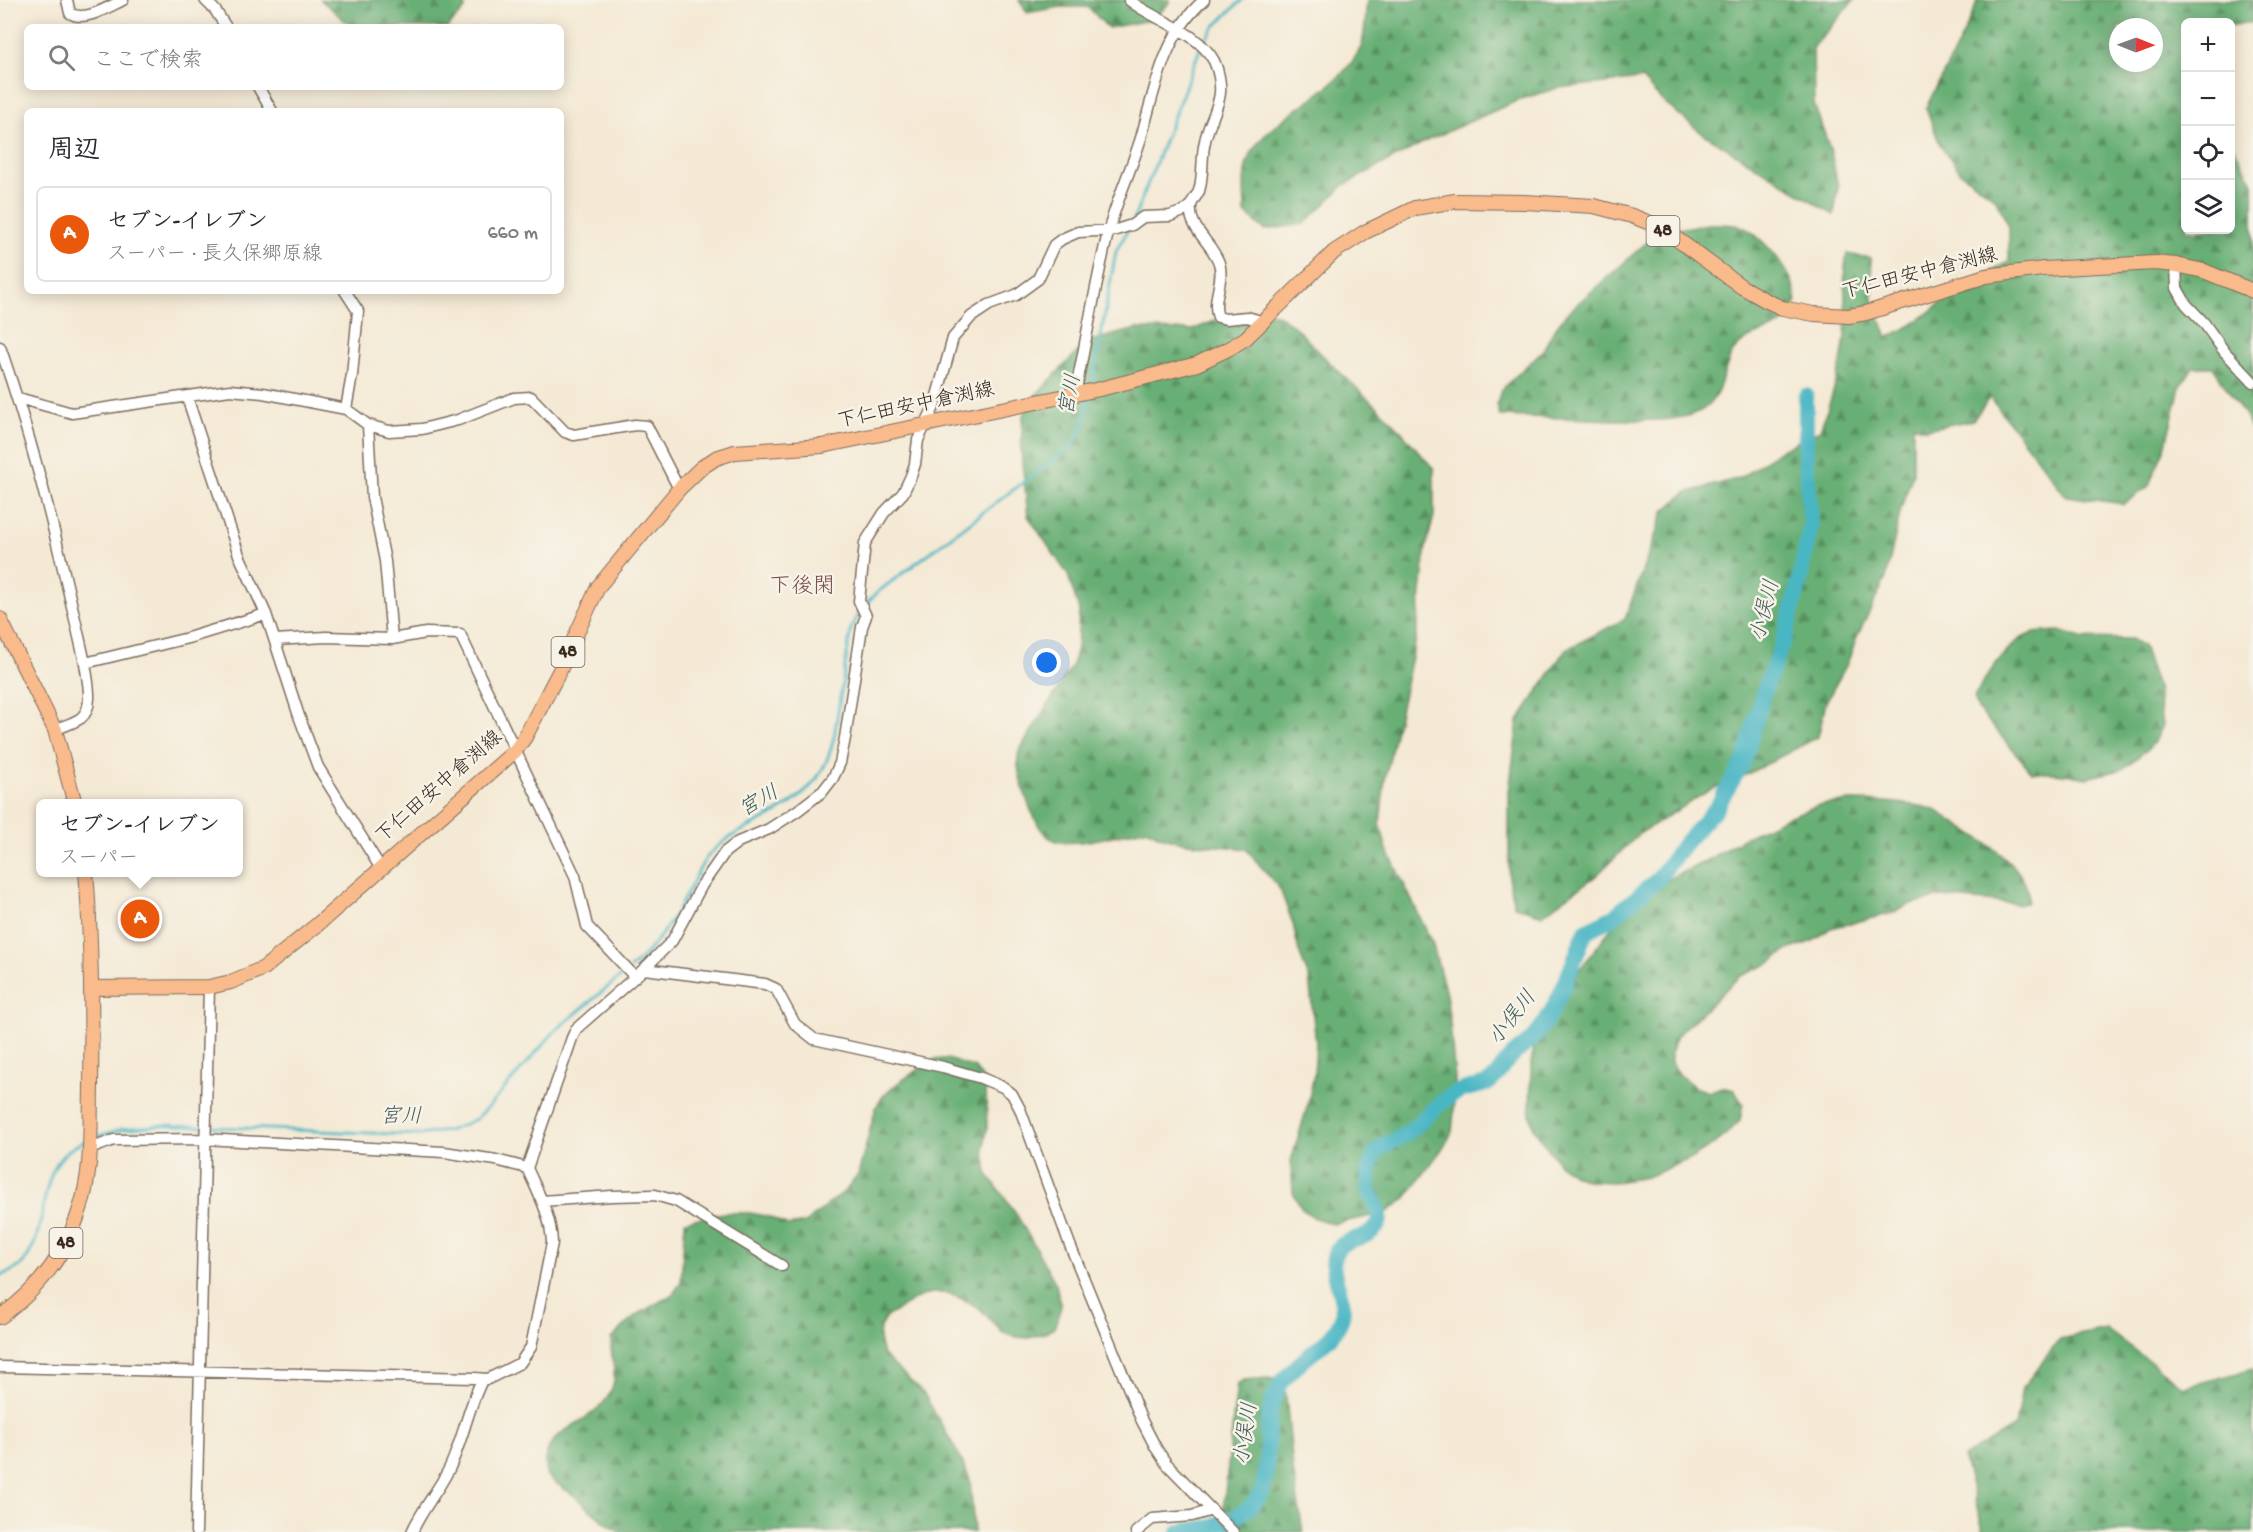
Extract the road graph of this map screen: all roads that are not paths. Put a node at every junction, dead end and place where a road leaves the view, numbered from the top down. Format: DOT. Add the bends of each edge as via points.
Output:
graph roads {
  1 [pos="67,0"];
  2 [pos="123,0"];
  3 [pos="205,0"];
  4 [pos="1129,0"];
  5 [pos="1204,0"];
  6 [pos="224,24"];
  7 [pos="1184,33"];
  8 [pos="260,90"];
  9 [pos="270,108"];
  10 [pos="1191,205"];
  11 [pos="1112,231"];
  12 [pos="2176,265"];
  13 [pos="2253,291"];
  14 [pos="347,294"];
  15 [pos="1261,321"];
  16 [pos="0,347"];
  17 [pos="2253,382"];
  18 [pos="1078,393"];
  19 [pos="188,397"];
  20 [pos="18,398"];
  21 [pos="346,409"];
  22 [pos="368,425"];
  23 [pos="925,425"];
  24 [pos="679,489"];
  25 [pos="266,614"];
  26 [pos="0,619"];
  27 [pos="392,639"];
  28 [pos="275,640"];
  29 [pos="85,663"];
  30 [pos="55,730"];
  31 [pos="515,751"];
  32 [pos="74,799"];
  33 [pos="380,867"];
  34 [pos="86,877"];
  35 [pos="639,973"];
  36 [pos="209,987"];
  37 [pos="92,988"];
  38 [pos="205,1136"];
  39 [pos="90,1148"];
  40 [pos="528,1168"];
  41 [pos="542,1201"];
  42 [pos="782,1266"];
  43 [pos="0,1317"];
  44 [pos="0,1367"];
  45 [pos="200,1371"];
  46 [pos="482,1380"];
  47 [pos="1212,1510"];
  48 [pos="196,1532"];
  49 [pos="411,1532"];
  50 [pos="1136,1532"];
  51 [pos="1233,1532"];
  1 -- 2 [label="street" via="70,13 79,17"];
  3 -- 6 [label="street"];
  4 -- 7 [label="street"];
  5 -- 7 [label="street" via="1191,13"];
  7 -- 10 [label="street" via="1214,61 1220,93 1204,143 1199,190"];
  7 -- 11 [label="street" via="1160,68"];
  8 -- 9 [label="street"];
  10 -- 11 [label="street" via="1170,216 1143,217"];
  10 -- 15 [label="street" via="1194,223 1216,254 1220,268 1218,317 1248,316"];
  11 -- 18 [label="street"];
  11 -- 23 [label="street" via="1078,232 1062,239 1054,245 1038,279 971,317 952,338 934,407"];
  12 -- 13 [label="main road, 下仁田安中倉渕線 / 48" via="2204,271"];
  12 -- 15 [label="main road, 下仁田安中倉渕線 / 48" via="2006,272 1866,313 1831,316 1797,312 1765,300 1655,225 1632,216 1594,206 1455,201 1415,208 1365,232 1334,252"];
  12 -- 17 [label="street" via="2177,288 2186,304"];
  14 -- 21 [label="street" via="358,311"];
  15 -- 18 [label="main road, 下仁田安中倉渕線 / 48" via="1246,338 1213,358"];
  16 -- 20 [label="street"];
  18 -- 23 [label="main road, 下仁田安中倉渕線 / 48"];
  19 -- 20 [label="street" via="72,413"];
  19 -- 21 [label="street" via="230,390"];
  19 -- 25 [label="street" via="239,555"];
  20 -- 29 [label="street"];
  21 -- 22 [label="street"];
  22 -- 24 [label="street" via="389,431 422,429 514,398 531,397 565,432 574,435 647,426"];
  22 -- 27 [label="street" via="372,497 385,561"];
  23 -- 24 [label="main road, 下仁田安中倉渕線 / 48" via="822,446 735,452 716,458"];
  23 -- 35 [label="street" via="903,493 884,513 865,543 859,601 866,616 840,763 833,778 823,792 797,811 725,852 672,941"];
  24 -- 31 [label="main road, 下仁田安中倉渕線 / 48" via="598,587 554,681"];
  25 -- 28 [label="street"];
  25 -- 29 [label="street"];
  26 -- 30 [label="main road"];
  27 -- 28 [label="street"];
  27 -- 31 [label="street" via="426,633 460,634"];
  28 -- 33 [label="street" via="318,766"];
  29 -- 30 [label="street" via="86,712"];
  30 -- 32 [label="main road"];
  31 -- 33 [label="main road, 下仁田安中倉渕線 / 48"];
  31 -- 35 [label="street" via="575,876 586,926 618,959"];
  33 -- 36 [label="main road, 下仁田安中倉渕線 / 48" via="264,969"];
  34 -- 37 [label="main road"];
  35 -- 40 [label="street" via="576,1029"];
  35 -- 47 [label="street" via="765,984 776,989 795,1024 814,1039 943,1067 981,1078 1012,1094 1142,1420 1166,1463"];
  36 -- 37 [label="main road, 下仁田安中倉渕線 / 48"];
  36 -- 38 [label="street"];
  37 -- 39 [label="main road, 48"];
  38 -- 39 [label="street" via="114,1140"];
  38 -- 40 [label="street" via="444,1152"];
  38 -- 45 [label="street"];
  39 -- 43 [label="main road, 48" via="86,1187 63,1249 41,1280"];
  40 -- 41 [label="street"];
  41 -- 42 [label="street" via="655,1195 676,1201"];
  41 -- 46 [label="street" via="552,1226 552,1243 531,1347 520,1363"];
  44 -- 45 [label="street"];
  45 -- 46 [label="street"];
  45 -- 48 [label="street"];
  46 -- 49 [label="street" via="449,1469"];
  47 -- 50 [label="street" via="1152,1519"];
  47 -- 51 [label="street"];
}
